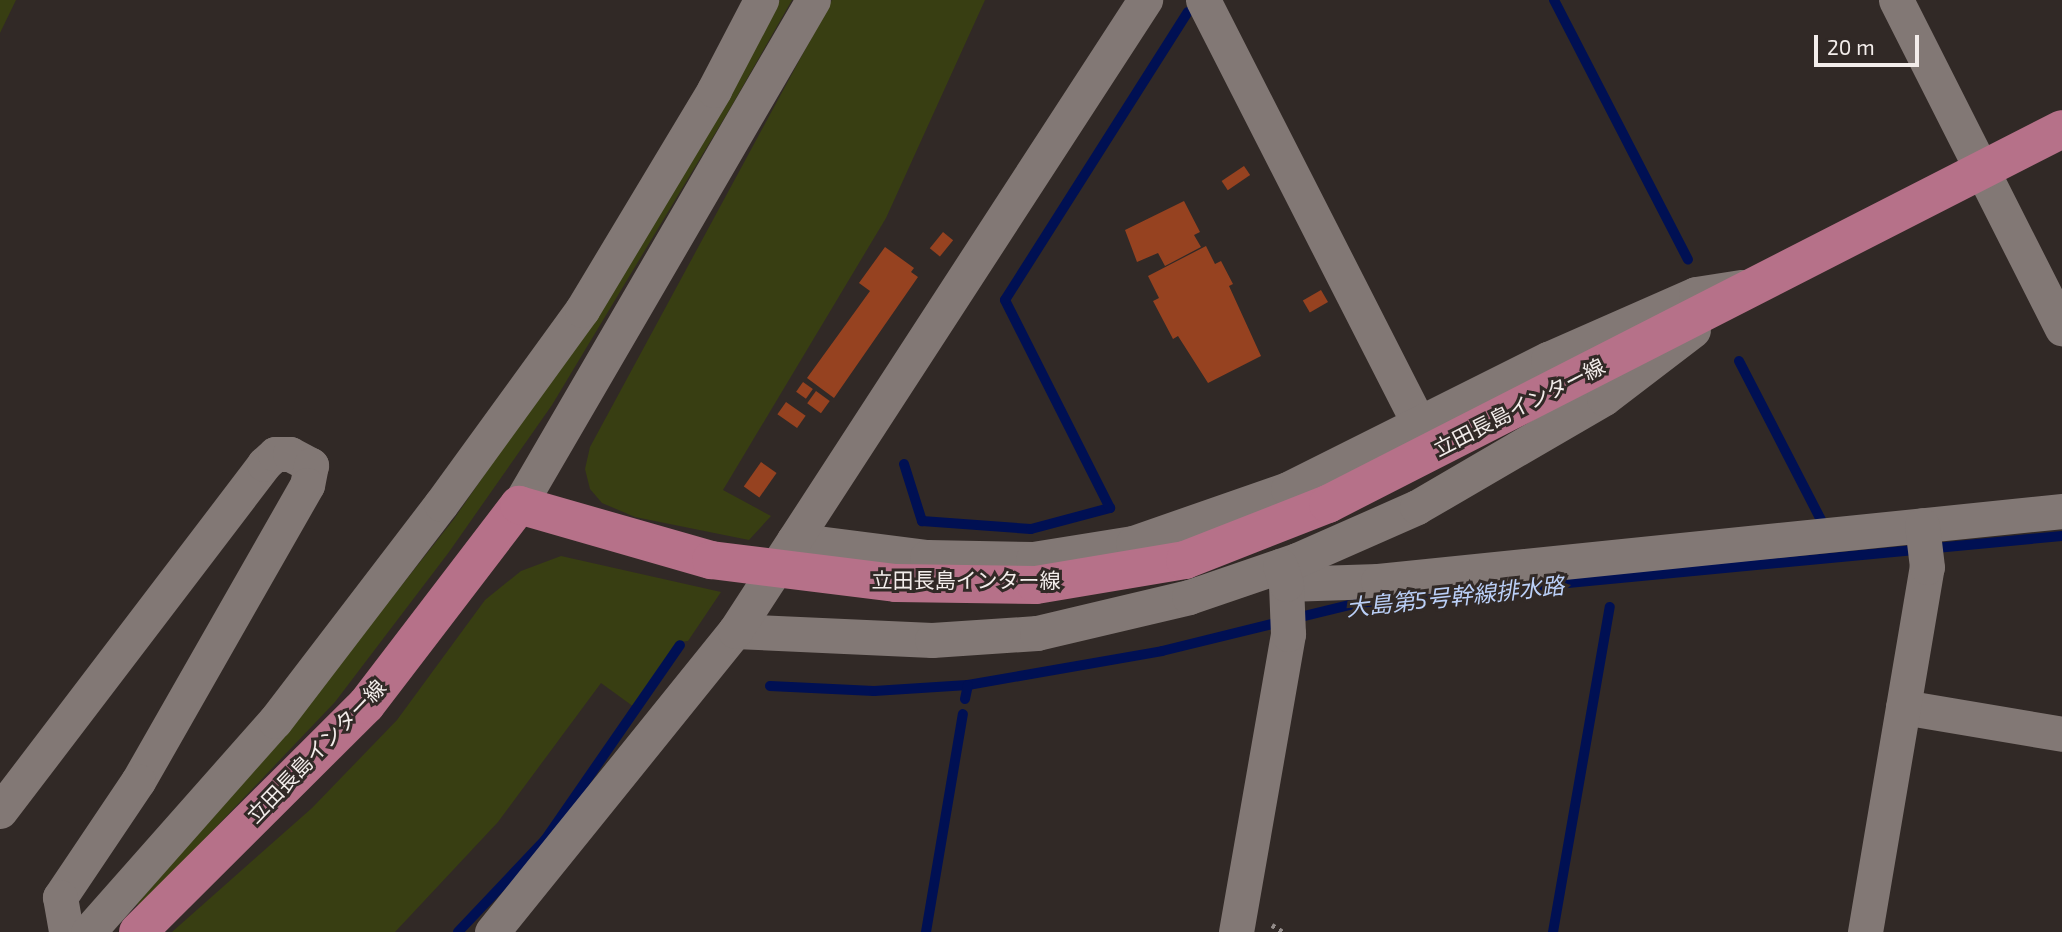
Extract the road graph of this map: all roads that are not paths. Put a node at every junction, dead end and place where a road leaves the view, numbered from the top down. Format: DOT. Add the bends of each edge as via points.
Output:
graph roads {
  1 [pos="761,0"];
  2 [pos="813,0"];
  3 [pos="1145,0"];
  4 [pos="1203,0"];
  5 [pos="1896,0"];
  6 [pos="2062,129"];
  7 [pos="1983,170"];
  8 [pos="1752,285"];
  9 [pos="2062,328"];
  10 [pos="1419,424"];
  11 [pos="519,505"];
  12 [pos="2062,511"];
  13 [pos="1923,528"];
  14 [pos="794,540"];
  15 [pos="1284,582"];
  16 [pos="735,631"];
  17 [pos="1903,707"];
  18 [pos="2062,734"];
  19 [pos="0,811"];
  20 [pos="66,932"];
  21 [pos="88,932"];
  22 [pos="138,932"];
  23 [pos="492,932"];
  24 [pos="1236,932"];
  25 [pos="1865,932"];
  1 -- 21 [label="street" via="582,310 441,505 275,721"];
  2 -- 11 [label="street"];
  3 -- 14 [label="street"];
  4 -- 10 [label="street"];
  5 -- 7 [label="street"];
  6 -- 7 [label="main road, 立田長島インター線"];
  7 -- 8 [label="main road, 立田長島インター線"];
  7 -- 9 [label="street"];
  8 -- 10 [label="street" via="1696,294 1548,359"];
  8 -- 11 [label="main road, 立田長島インター線" via="1315,509 1185,559 1083,579 978,584 830,578 711,560"];
  8 -- 15 [label="street" via="1604,398"];
  10 -- 14 [label="street" via="1288,489 1133,543 1033,559 928,557"];
  11 -- 22 [label="main road, 立田長島インター線" via="366,705"];
  12 -- 13 [label="street"];
  13 -- 15 [label="street" via="1392,579"];
  13 -- 17 [label="street" via="1927,567"];
  14 -- 16 [label="street"];
  15 -- 16 [label="street" via="1189,597 1037,632 932,640"];
  15 -- 24 [label="street" via="1288,634"];
  16 -- 23 [label="street"];
  17 -- 18 [label="street"];
  17 -- 25 [label="street"];
  19 -- 20 [label="street" via="264,464 275,454 290,454 311,465 307,485 138,781 60,897"];
}
